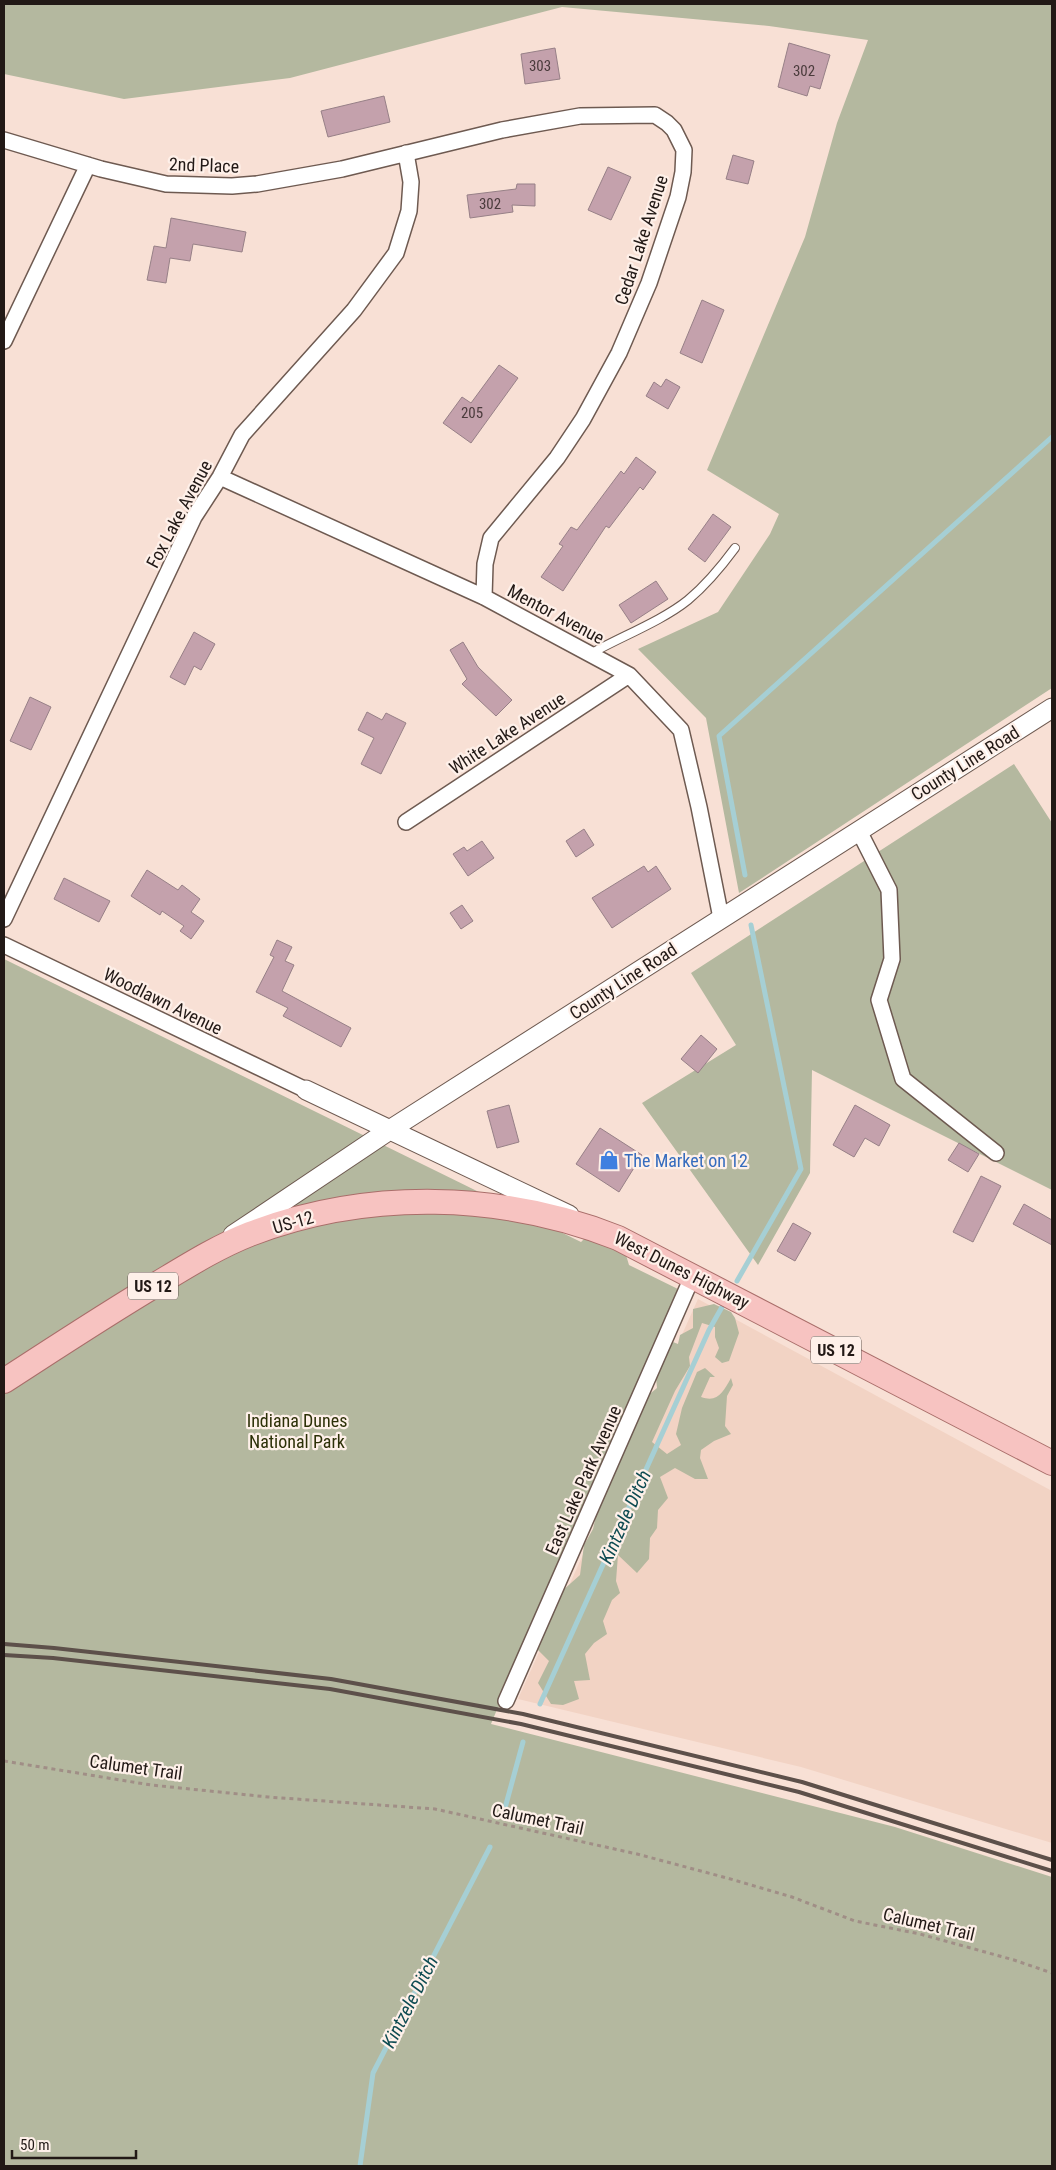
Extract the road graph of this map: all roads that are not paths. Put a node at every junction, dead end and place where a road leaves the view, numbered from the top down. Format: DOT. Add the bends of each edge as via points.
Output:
graph roads {
  1 [pos="4,140"];
  2 [pos="406,153"];
  3 [pos="88,165"];
  4 [pos="4,340"];
  5 [pos="220,477"];
  6 [pos="735,548"];
  7 [pos="484,597"];
  8 [pos="590,654"];
  9 [pos="629,675"];
  10 [pos="1052,708"];
  11 [pos="406,822"];
  12 [pos="859,831"];
  13 [pos="721,918"];
  14 [pos="4,919"];
  15 [pos="4,945"];
  16 [pos="306,1090"];
  17 [pos="391,1129"];
  18 [pos="996,1153"];
  19 [pos="618,1238"];
  20 [pos="198,1259"];
  21 [pos="693,1275"];
  22 [pos="4,1380"];
  23 [pos="1052,1463"];
  24 [pos="506,1701"];
  1 -- 3 [label="street, 2nd Place"];
  2 -- 3 [label="street, 2nd Place" via="342,168 232,186 166,184"];
  2 -- 5 [label="street, Fox Lake Avenue" via="411,182 409,211 396,253 354,310 242,435"];
  2 -- 7 [label="street, Cedar Lake Avenue" via="541,122 580,116 636,114 655,115 667,123 684,150 681,180 670,222 649,284 619,353 583,419 557,458 491,538 485,564"];
  3 -- 4 [label="street"];
  5 -- 7 [label="street, Mentor Avenue"];
  5 -- 14 [label="street, Fox Lake Avenue" via="194,517"];
  6 -- 8 [label="lane" via="708,582 687,600 660,618"];
  7 -- 8 [label="street, Mentor Avenue"];
  8 -- 9 [label="street, Mentor Avenue"];
  9 -- 11 [label="street, White Lake Avenue"];
  9 -- 13 [label="street, Mentor Avenue" via="681,730"];
  10 -- 12 [label="street, County Line Road"];
  12 -- 13 [label="street, County Line Road"];
  12 -- 18 [label="street" via="889,890 892,959 879,1000 903,1079"];
  13 -- 17 [label="street, County Line Road"];
  15 -- 16 [label="street, Woodlawn Avenue"];
  16 -- 17 [label="street, West Dunes Highway"];
  17 -- 19 [label="street, West Dunes Highway"];
  17 -- 20 [label="street, County Line Road"];
  19 -- 20 [label="main road, US-12 / US 12" via="567,1220 509,1207 392,1202 313,1215 281,1224"];
  19 -- 21 [label="main road, West Dunes Highway / US 12"];
  20 -- 22 [label="main road, US-12 / US 12"];
  21 -- 23 [label="main road, West Dunes Highway / US 12"];
  21 -- 24 [label="street, East Lake Park Avenue"];
}
